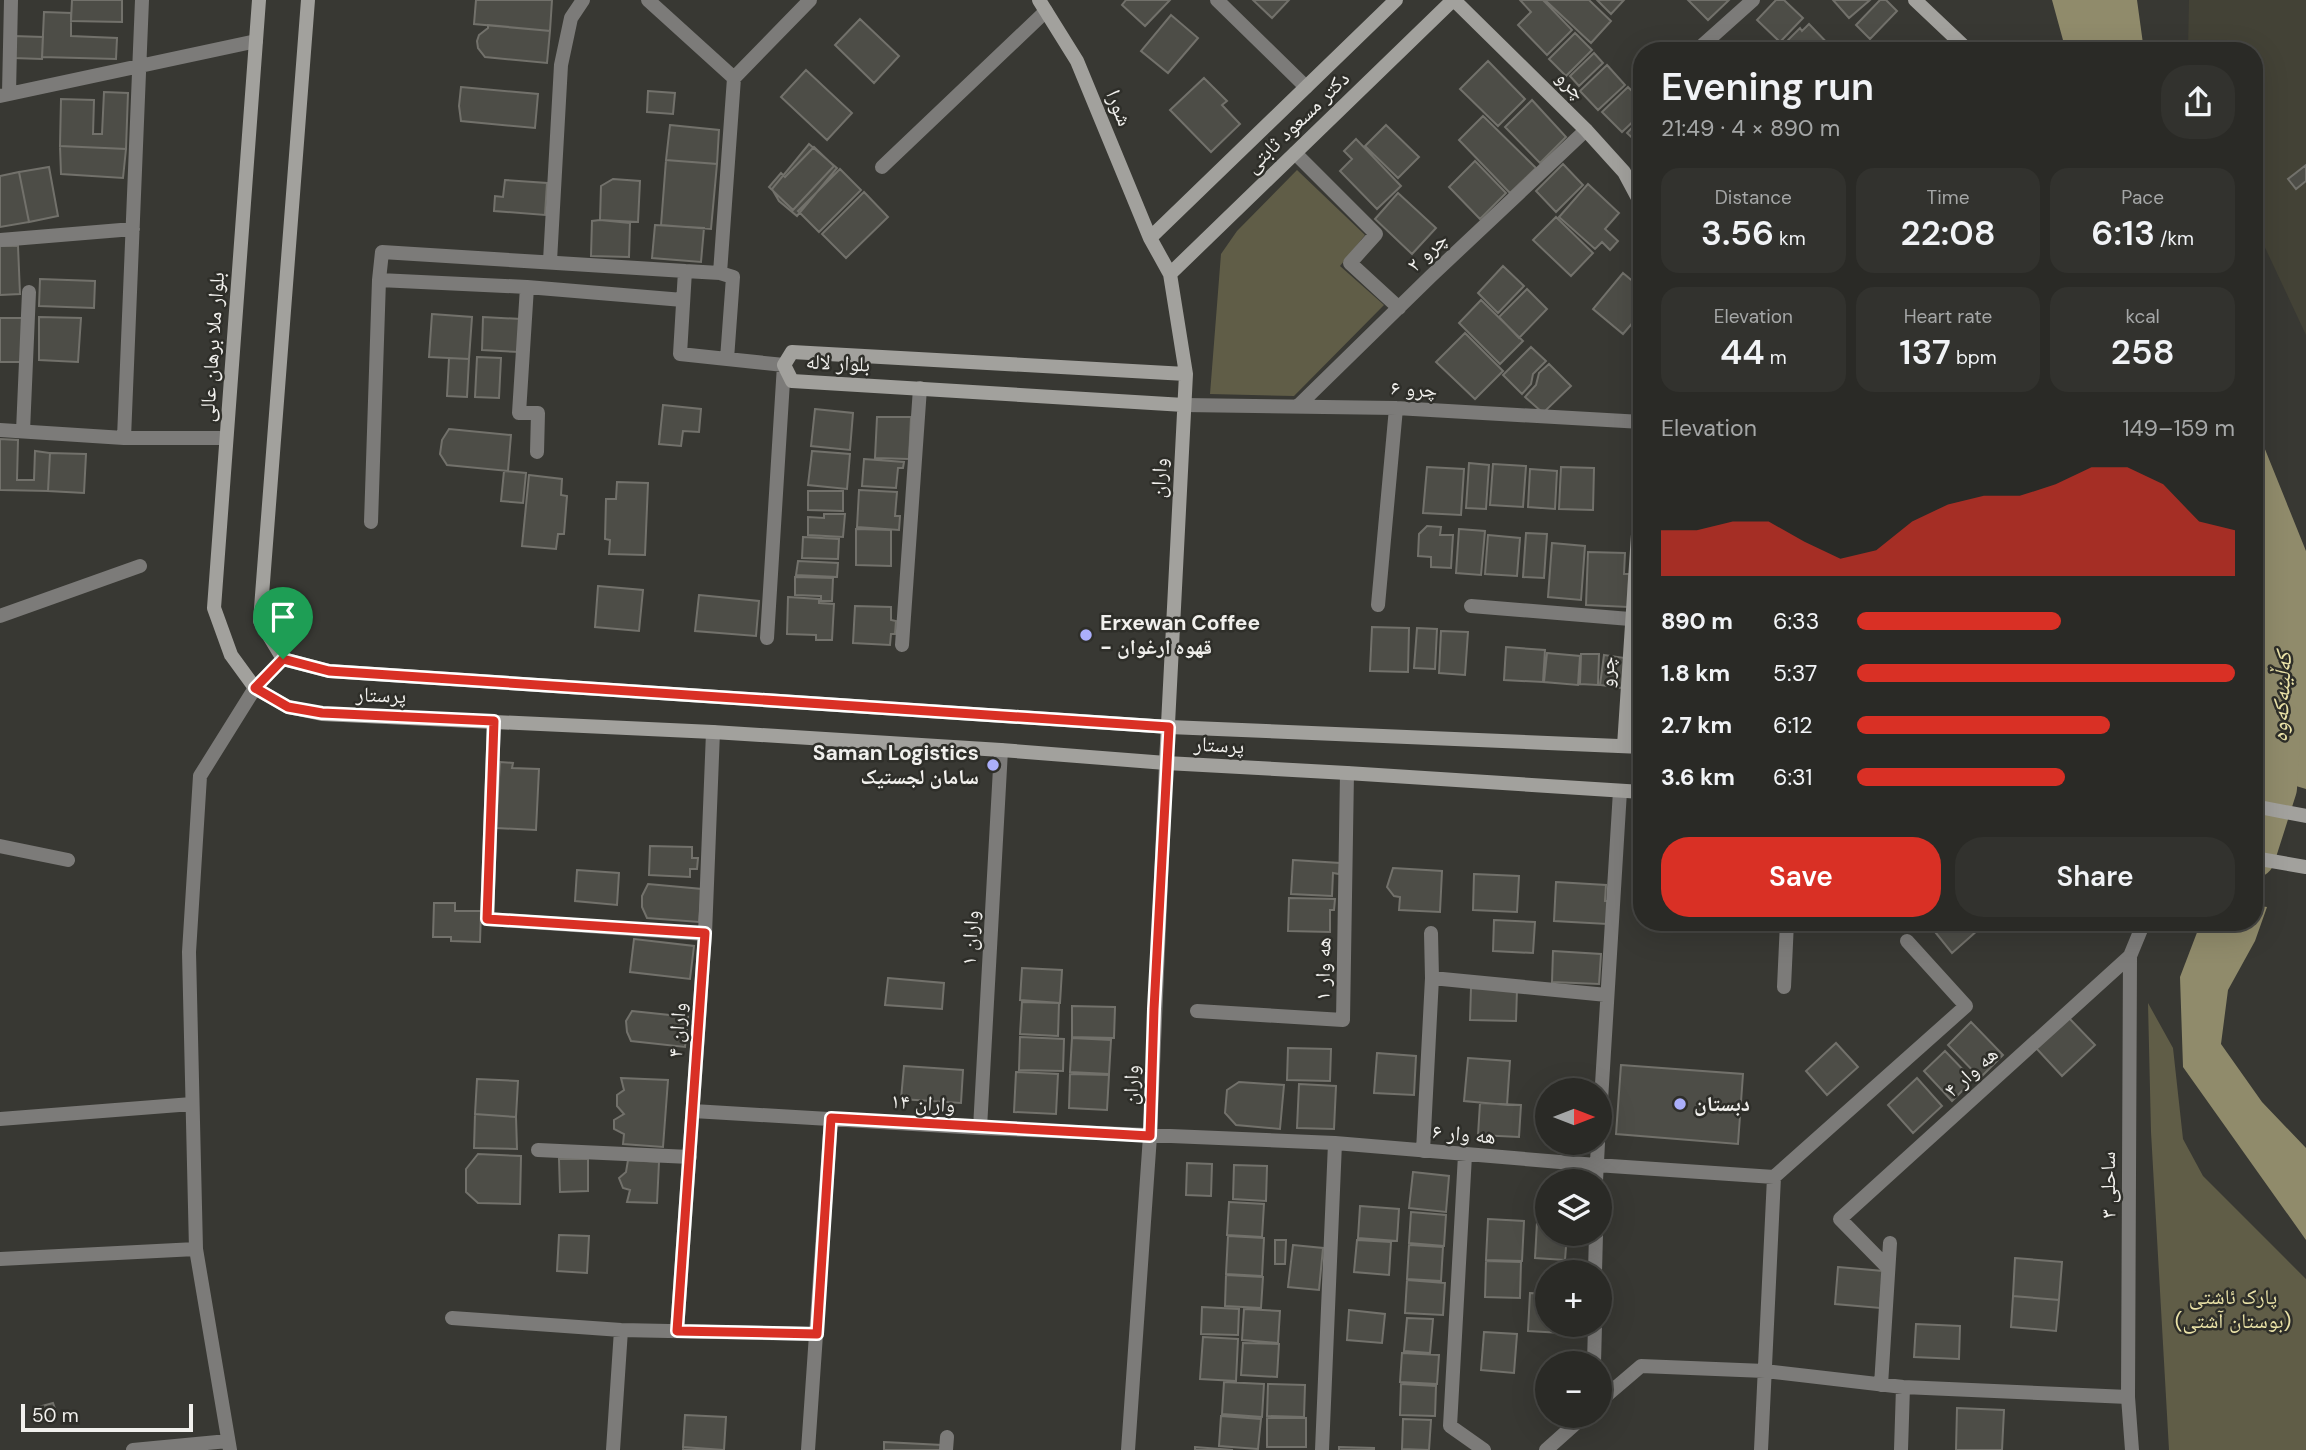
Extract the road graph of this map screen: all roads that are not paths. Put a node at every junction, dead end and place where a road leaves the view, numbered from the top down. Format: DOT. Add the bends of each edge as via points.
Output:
graph roads {
  1 [pos="11,0"];
  2 [pos="142,0"];
  3 [pos="259,0"];
  4 [pos="307,0"];
  5 [pos="583,0"];
  6 [pos="648,0"];
  7 [pos="810,0"];
  8 [pos="1217,0"];
  9 [pos="1396,0"];
  10 [pos="1454,0"];
  11 [pos="1753,0"];
  12 [pos="1915,0"];
  13 [pos="1042,5"];
  14 [pos="257,41"];
  15 [pos="1706,42"];
  16 [pos="1959,42"];
  17 [pos="139,66"];
  18 [pos="734,78"];
  19 [pos="1306,87"];
  20 [pos="4,94"];
  21 [pos="1586,130"];
  22 [pos="1295,153"];
  23 [pos="882,167"];
  24 [pos="1633,189"];
  25 [pos="133,229"];
  26 [pos="1150,238"];
  27 [pos="0,240"];
  28 [pos="550,261"];
  29 [pos="685,271"];
  30 [pos="720,273"];
  31 [pos="1170,274"];
  32 [pos="379,281"];
  33 [pos="527,287"];
  34 [pos="29,292"];
  35 [pos="683,300"];
  36 [pos="1399,308"];
  37 [pos="727,359"];
  38 [pos="784,365"];
  39 [pos="1186,374"];
  40 [pos="920,388"];
  41 [pos="1184,405"];
  42 [pos="1298,406"];
  43 [pos="1396,408"];
  44 [pos="1633,421"];
  45 [pos="0,430"];
  46 [pos="23,432"];
  47 [pos="124,438"];
  48 [pos="226,438"];
  49 [pos="537,452"];
  50 [pos="371,522"];
  51 [pos="140,566"];
  52 [pos="1378,605"];
  53 [pos="1471,606"];
  54 [pos="0,616"];
  55 [pos="1633,620"];
  56 [pos="768,638"];
  57 [pos="902,645"];
  58 [pos="1633,652"];
  59 [pos="283,659"];
  60 [pos="255,688"];
  61 [pos="494,721"];
  62 [pos="1169,727"];
  63 [pos="713,732"];
  64 [pos="1624,746"];
  65 [pos="1633,746"];
  66 [pos="1001,750"];
  67 [pos="1166,763"];
  68 [pos="1347,772"];
  69 [pos="1620,791"];
  70 [pos="1633,792"];
  71 [pos="2263,808"];
  72 [pos="2306,816"];
  73 [pos="0,846"];
  74 [pos="68,860"];
  75 [pos="2263,860"];
  76 [pos="2306,867"];
  77 [pos="1787,931"];
  78 [pos="2140,931"];
  79 [pos="705,933"];
  80 [pos="1431,933"];
  81 [pos="1907,941"];
  82 [pos="2130,956"];
  83 [pos="1432,978"];
  84 [pos="1784,987"];
  85 [pos="1607,995"];
  86 [pos="1197,1011"];
  87 [pos="1602,1078"];
  88 [pos="192,1104"];
  89 [pos="693,1111"];
  90 [pos="831,1118"];
  91 [pos="0,1119"];
  92 [pos="980,1128"];
  93 [pos="1150,1136"];
  94 [pos="1335,1143"];
  95 [pos="538,1150"];
  96 [pos="1423,1151"];
  97 [pos="1465,1155"];
  98 [pos="1597,1155"];
  99 [pos="690,1157"];
  100 [pos="1596,1165"];
  101 [pos="1596,1169"];
  102 [pos="1774,1177"];
  103 [pos="1890,1243"];
  104 [pos="196,1249"];
  105 [pos="0,1259"];
  106 [pos="1888,1268"];
  107 [pos="452,1318"];
  108 [pos="621,1330"];
  109 [pos="677,1331"];
  110 [pos="817,1334"];
  111 [pos="1765,1371"];
  112 [pos="1881,1385"];
  113 [pos="1903,1387"];
  114 [pos="1612,1391"];
  115 [pos="2128,1398"];
  116 [pos="1572,1428"];
  117 [pos="229,1446"];
  118 [pos="1552,1448"];
  119 [pos="133,1450"];
  120 [pos="612,1450"];
  121 [pos="808,1450"];
  122 [pos="1128,1450"];
  123 [pos="1322,1450"];
  124 [pos="1484,1450"];
  125 [pos="1761,1450"];
  126 [pos="1901,1450"];
  127 [pos="2132,1450"];
  1 -- 20 [label="street"];
  2 -- 17 [label="street"];
  3 -- 14 [label="main road, بلوار ملا برهان عالی"];
  4 -- 59 [label="main road" via="260,621"];
  5 -- 28 [label="street" via="571,18 561,65"];
  6 -- 18 [label="street"];
  7 -- 18 [label="street"];
  8 -- 19 [label="street"];
  9 -- 19 [label="main road, دکتر مسعود ثابتی"];
  10 -- 21 [label="main road, چرو"];
  10 -- 22 [label="main road, دکتر مسعود ثابتی"];
  11 -- 15 [label="street"];
  12 -- 16 [label="main road"];
  13 -- 23 [label="street"];
  13 -- 26 [label="main road, شورا" via="1077,61"];
  14 -- 17 [label="street"];
  14 -- 48 [label="main road, بلوار ملا برهان عالی"];
  17 -- 20 [label="street"];
  17 -- 25 [label="street"];
  18 -- 30 [label="street"];
  19 -- 26 [label="main road, دکتر مسعود ثابتی"];
  21 -- 24 [label="main road, چرو"];
  21 -- 36 [label="street, چرو ۲"];
  22 -- 31 [label="main road, دکتر مسعود ثابتی"];
  22 -- 36 [label="street" via="1376,234 1350,263"];
  25 -- 27 [label="street"];
  25 -- 47 [label="street"];
  26 -- 31 [label="main road, واران"];
  28 -- 29 [label="street"];
  28 -- 32 [label="street" via="382,252"];
  29 -- 30 [label="street"];
  29 -- 35 [label="street"];
  30 -- 37 [label="street" via="733,277"];
  31 -- 39 [label="main road, واران"];
  32 -- 33 [label="street"];
  32 -- 50 [label="street"];
  33 -- 35 [label="street"];
  33 -- 49 [label="street" via="519,413 538,413"];
  34 -- 46 [label="street"];
  35 -- 37 [label="street" via="680,354"];
  36 -- 42 [label="street, چرو ۲"];
  37 -- 38 [label="street"];
  38 -- 39 [label="main road, بلوار لاله" via="792,352"];
  38 -- 40 [label="main road, بلوار لاله" via="792,381"];
  38 -- 56 [label="street"];
  39 -- 41 [label="main road, واران"];
  40 -- 41 [label="main road, بلوار لاله"];
  40 -- 57 [label="street"];
  41 -- 42 [label="street, چرو ۶"];
  41 -- 62 [label="main road, واران"];
  42 -- 43 [label="street, چرو ۶"];
  43 -- 44 [label="street, چرو ۶"];
  43 -- 52 [label="street"];
  45 -- 46 [label="street"];
  46 -- 47 [label="street"];
  47 -- 48 [label="street"];
  48 -- 60 [label="main road, بلوار ملا برهان عالی" via="215,608 231,655"];
  51 -- 54 [label="street"];
  53 -- 55 [label="street"];
  58 -- 64 [label="main road, چرو"];
  59 -- 60 [label="street"];
  59 -- 62 [label="main road, پرستار" via="329,671"];
  60 -- 61 [label="main road, پرستار" via="288,707 322,713"];
  60 -- 88 [label="street" via="200,776 189,952"];
  61 -- 63 [label="main road, پرستار"];
  61 -- 79 [label="street" via="487,919"];
  62 -- 64 [label="main road, پرستار"];
  62 -- 67 [label="main road"];
  63 -- 66 [label="main road, پرستار"];
  63 -- 79 [label="street, واران ۴"];
  64 -- 65 [label="main road, پرستار"];
  66 -- 67 [label="main road, پرستار"];
  66 -- 92 [label="street, واران ۱"];
  67 -- 68 [label="main road, پرستار"];
  67 -- 93 [label="street, واران"];
  68 -- 69 [label="main road, پرستار"];
  68 -- 86 [label="street, هه وار ۱" via="1343,1020"];
  69 -- 70 [label="main road, پرستار"];
  69 -- 85 [label="street"];
  71 -- 72 [label="main road"];
  73 -- 74 [label="street"];
  75 -- 76 [label="main road"];
  77 -- 84 [label="street"];
  78 -- 82 [label="street, ساحلی ۳"];
  79 -- 89 [label="street, واران ۴"];
  80 -- 83 [label="street"];
  81 -- 102 [label="street" via="1966,1006"];
  82 -- 106 [label="street, هه وار ۴" via="1840,1219"];
  82 -- 115 [label="street, ساحلی ۳"];
  83 -- 85 [label="street"];
  83 -- 96 [label="street"];
  85 -- 87 [label="street"];
  88 -- 91 [label="street"];
  88 -- 104 [label="street"];
  89 -- 90 [label="street, واران ۱۴"];
  89 -- 99 [label="street, واران ۴"];
  90 -- 92 [label="street, واران ۱۴"];
  90 -- 110 [label="street"];
  92 -- 93 [label="street, واران ۱۴"];
  93 -- 94 [label="street, هه وار ۶"];
  93 -- 122 [label="street, واران"];
  94 -- 96 [label="street, هه وار ۶"];
  94 -- 123 [label="street"];
  95 -- 99 [label="street"];
  96 -- 97 [label="street, هه وار ۶"];
  97 -- 100 [label="street, هه وار ۶"];
  97 -- 124 [label="street" via="1450,1426"];
  98 -- 100 [label="street"];
  99 -- 109 [label="street, واران ۴"];
  100 -- 101 [label="street"];
  100 -- 102 [label="street, هه وار ۶"];
  102 -- 111 [label="street"];
  103 -- 106 [label="street"];
  104 -- 105 [label="street"];
  104 -- 117 [label="street"];
  106 -- 112 [label="street"];
  107 -- 108 [label="street"];
  108 -- 109 [label="street"];
  108 -- 120 [label="street"];
  109 -- 110 [label="street"];
  110 -- 121 [label="street"];
  111 -- 112 [label="street"];
  111 -- 114 [label="street" via="1641,1366"];
  111 -- 125 [label="street"];
  112 -- 113 [label="street"];
  113 -- 115 [label="street"];
  113 -- 126 [label="street"];
  115 -- 127 [label="street, ساحلی ۳"];
  116 -- 118 [label="street"];
  117 -- 119 [label="street"];
}
